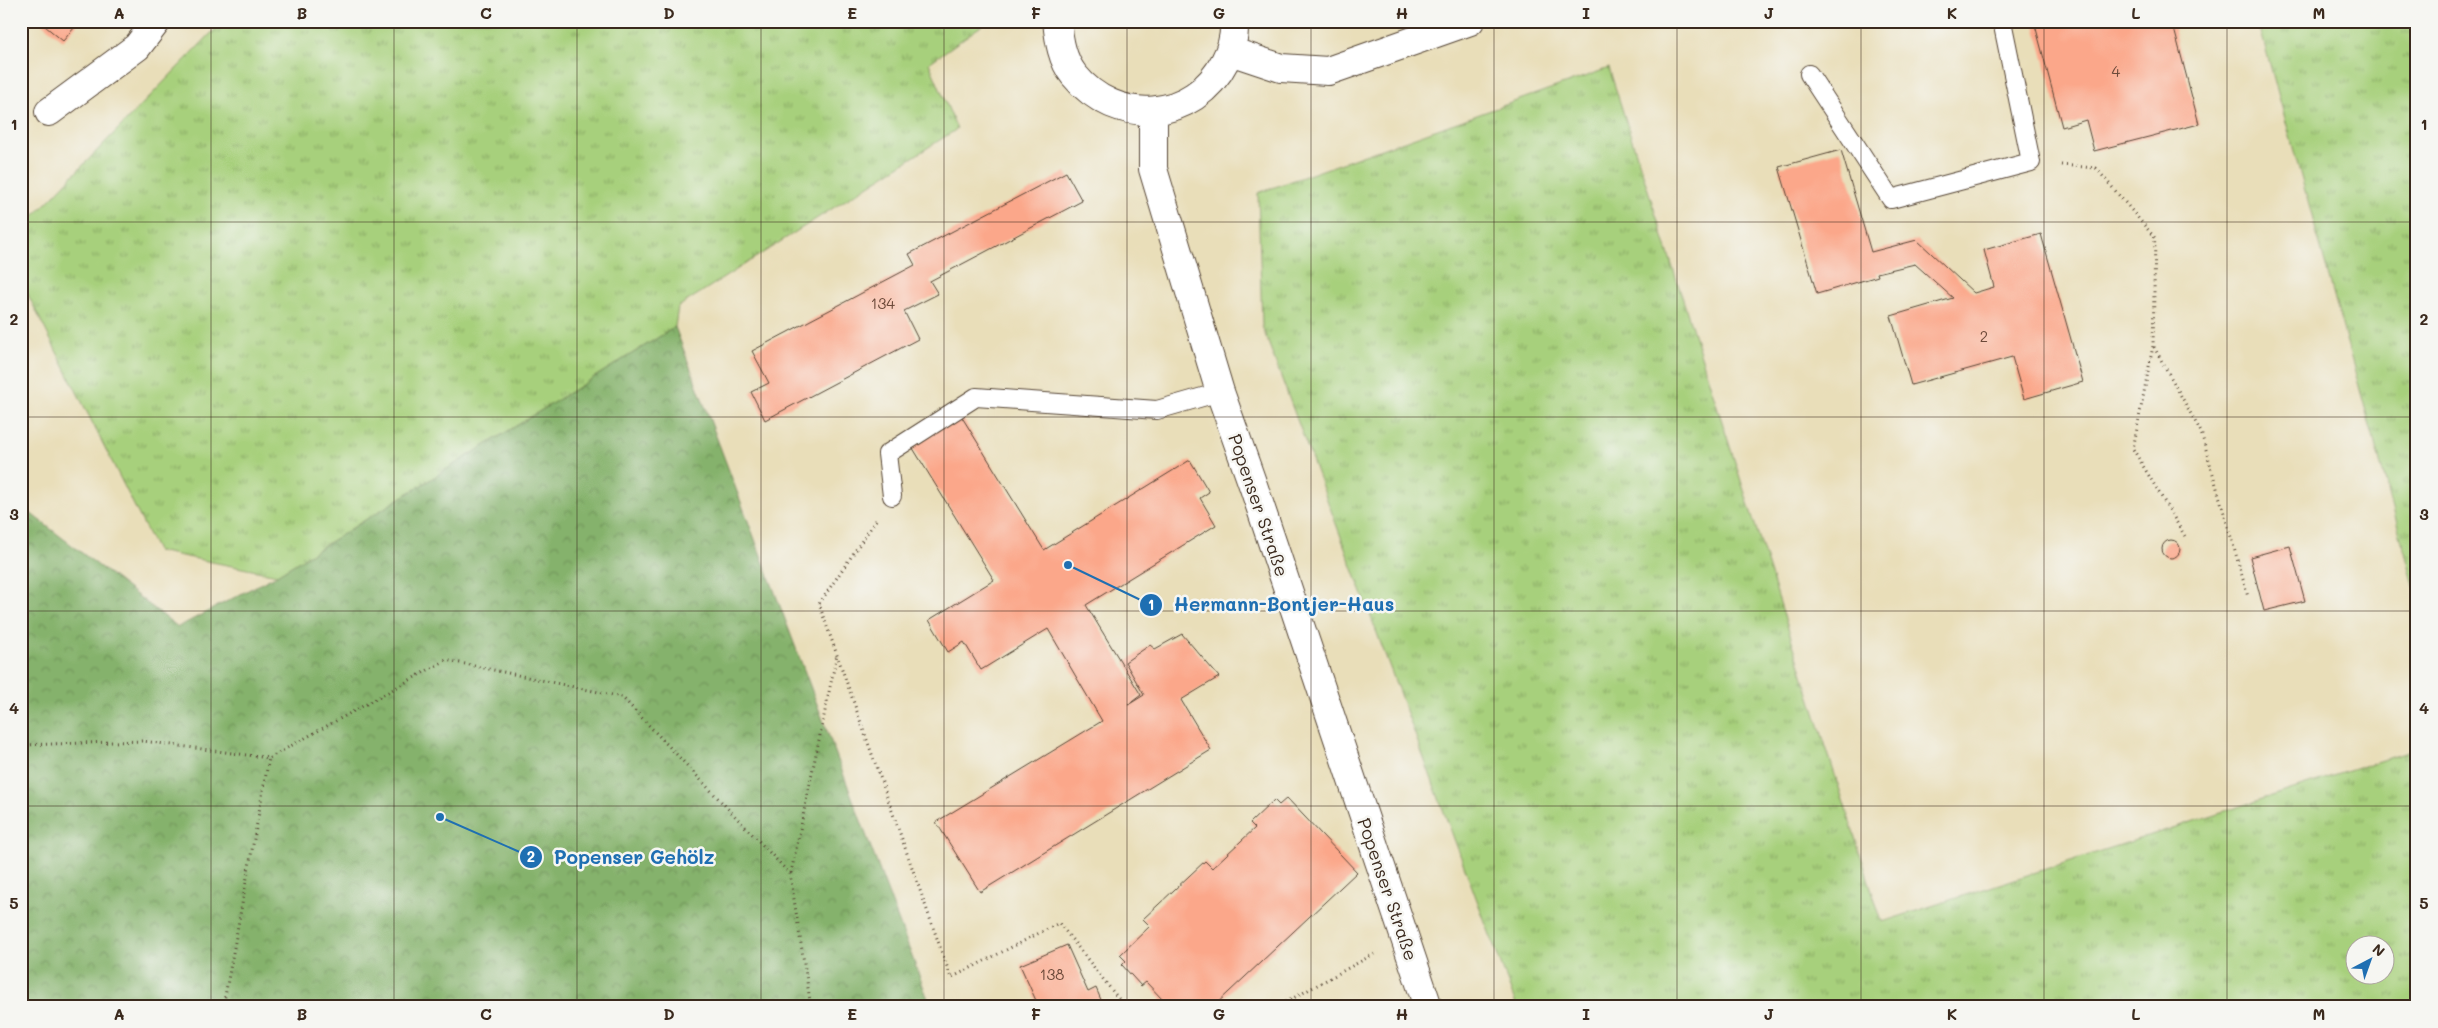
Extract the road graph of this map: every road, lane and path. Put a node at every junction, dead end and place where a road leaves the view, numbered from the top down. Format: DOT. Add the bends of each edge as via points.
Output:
graph roads {
  1 [pos="157,21"];
  2 [pos="1057,21"];
  3 [pos="1234,21"];
  4 [pos="1470,21"];
  5 [pos="2002,21"];
  6 [pos="1230,51"];
  7 [pos="1810,74"];
  8 [pos="49,112"];
  9 [pos="1153,112"];
  10 [pos="2031,162"];
  11 [pos="2153,346"];
  12 [pos="1220,392"];
  13 [pos="892,496"];
  14 [pos="2186,538"];
  15 [pos="2248,597"];
  16 [pos="838,652"];
  17 [pos="21,745"];
  18 [pos="269,758"];
  19 [pos="790,874"];
  20 [pos="1405,937"];
  21 [pos="223,1007"];
  22 [pos="811,1007"];
  23 [pos="1125,1007"];
  24 [pos="1277,1007"];
  25 [pos="1428,1007"];
  1 -- 8 [label="street" via="137,47"];
  2 -- 9 [label="street" via="1060,46 1073,74 1095,96 1123,109"];
  3 -- 6 [label="street"];
  4 -- 6 [label="street" via="1328,71 1281,68"];
  5 -- 10 [label="lane"];
  6 -- 9 [label="street" via="1218,74 1201,93 1178,106"];
  7 -- 10 [label="lane" via="1891,199"];
  9 -- 12 [label="street, Popenser Straße" via="1153,169"];
  10 -- 11 [label="path" via="2096,168 2155,238"];
  11 -- 14 [label="path" via="2133,449"];
  11 -- 15 [label="path" via="2201,432"];
  12 -- 13 [label="lane" via="1157,410 976,396 887,454"];
  12 -- 20 [label="street, Popenser Straße"];
  13 -- 16 [label="path" via="819,604"];
  16 -- 19 [label="path"];
  16 -- 23 [label="path" via="950,978 1059,922"];
  17 -- 18 [label="path" via="143,741"];
  18 -- 19 [label="path" via="446,660 622,697"];
  18 -- 21 [label="path"];
  19 -- 22 [label="path"];
  20 -- 24 [label="path"];
  20 -- 25 [label="street, Popenser Straße"];
}
